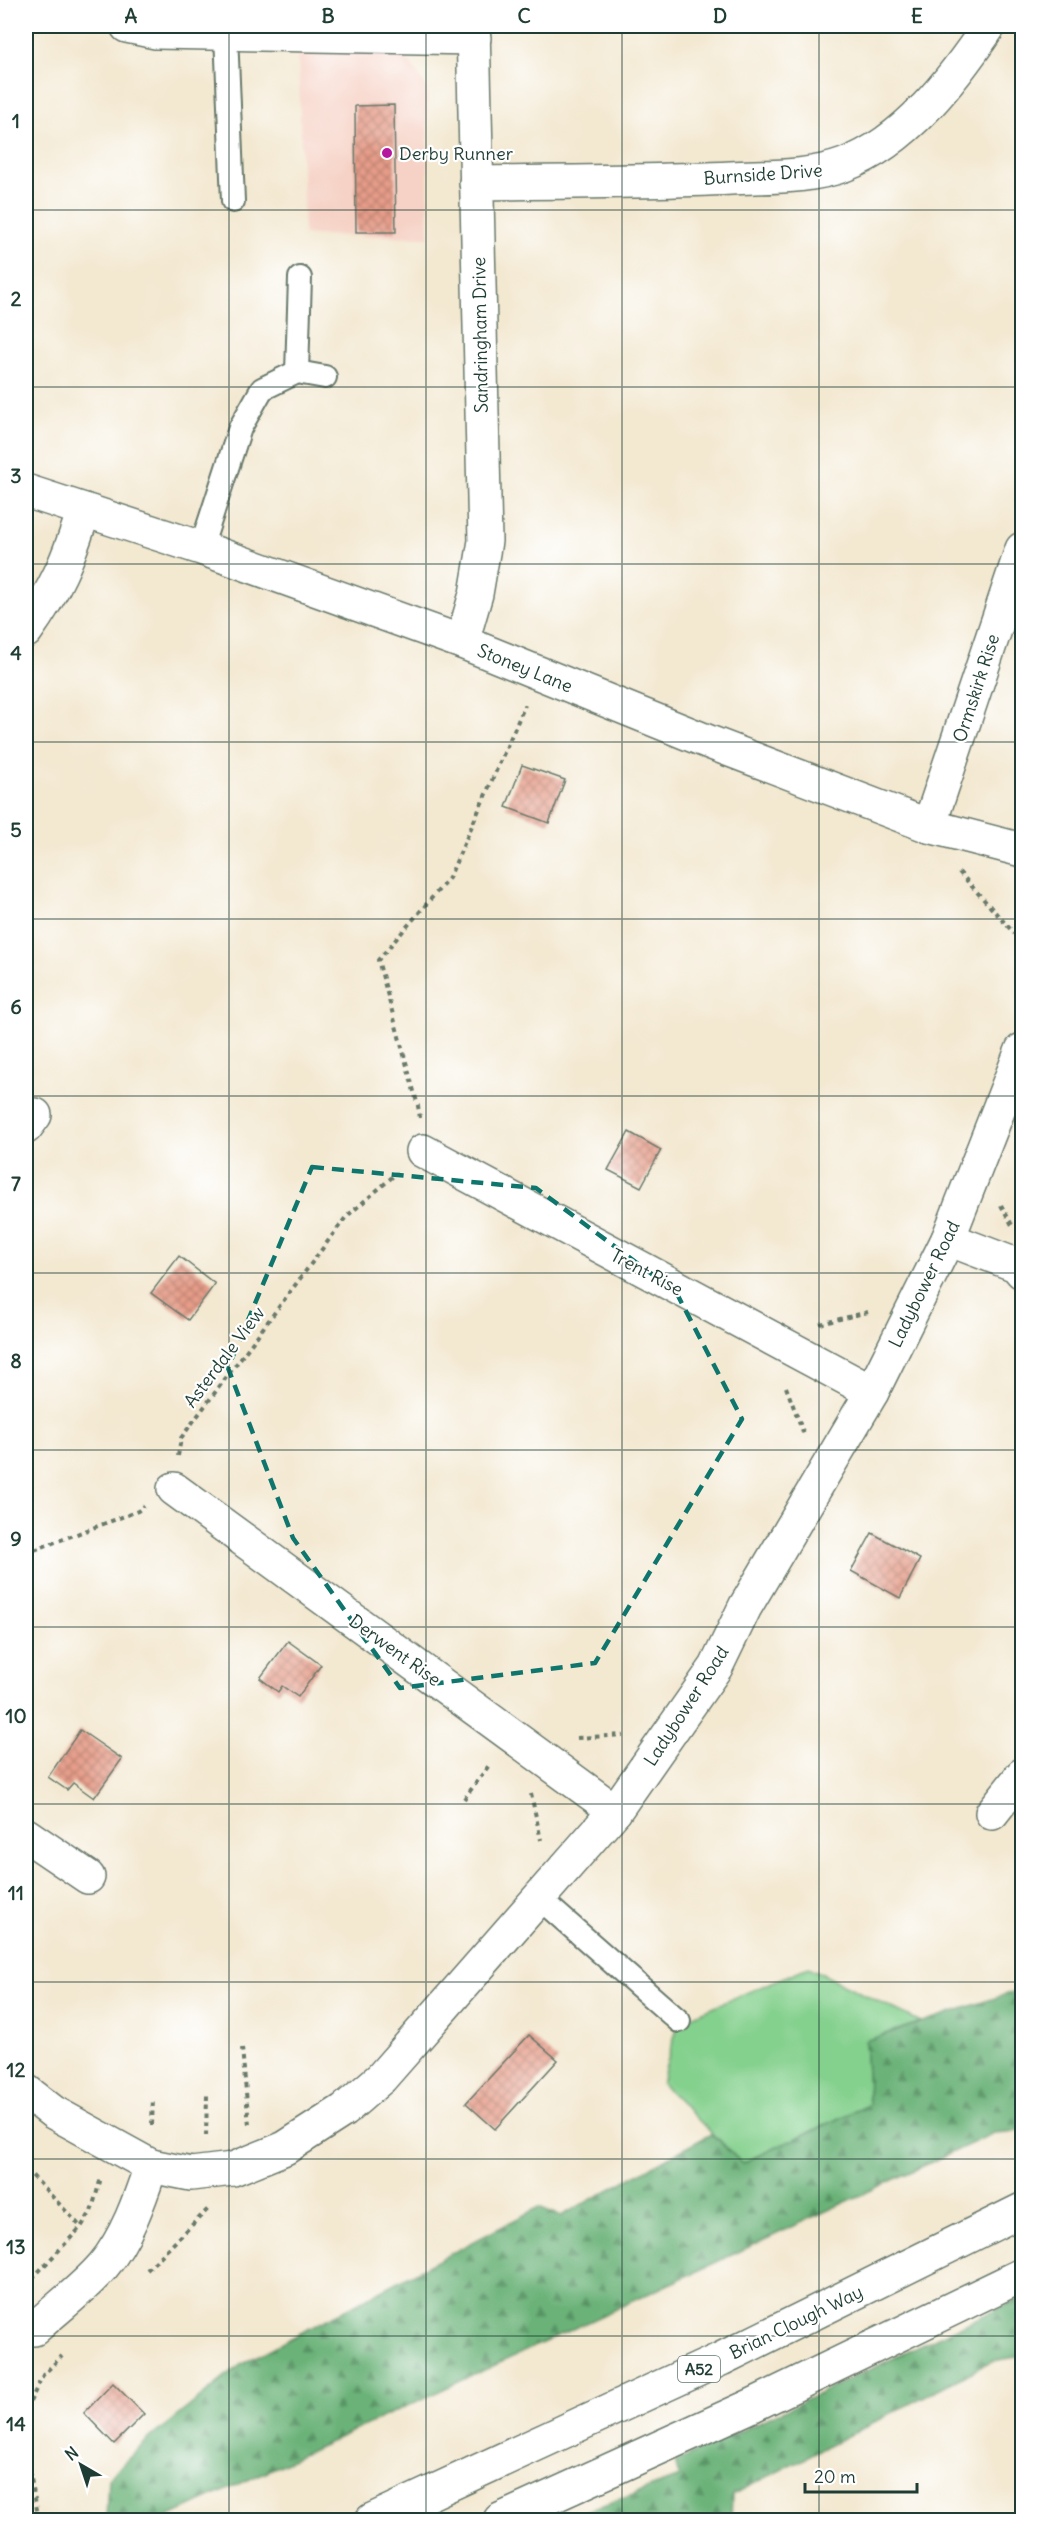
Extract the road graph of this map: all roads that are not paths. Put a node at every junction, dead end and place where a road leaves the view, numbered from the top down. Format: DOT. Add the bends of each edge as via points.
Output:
graph roads {
  1 [pos="127,26"];
  2 [pos="989,26"];
  3 [pos="473,32"];
  4 [pos="226,34"];
  5 [pos="476,183"];
  6 [pos="233,201"];
  7 [pos="300,278"];
  8 [pos="297,372"];
  9 [pos="325,377"];
  10 [pos="26,491"];
  11 [pos="84,510"];
  12 [pos="201,549"];
  13 [pos="1023,549"];
  14 [pos="26,631"];
  15 [pos="462,642"];
  16 [pos="929,826"];
  17 [pos="1023,850"];
  18 [pos="1023,1050"];
  19 [pos="423,1151"];
  20 [pos="948,1239"];
  21 [pos="1023,1272"];
  22 [pos="872,1392"];
  23 [pos="174,1489"];
  24 [pos="1023,1775"];
  25 [pos="615,1811"];
  26 [pos="992,1813"];
  27 [pos="26,1834"];
  28 [pos="88,1877"];
  29 [pos="539,1898"];
  30 [pos="679,2021"];
  31 [pos="26,2091"];
  32 [pos="151,2151"];
  33 [pos="1023,2210"];
  34 [pos="1023,2275"];
  35 [pos="34,2329"];
  36 [pos="372,2520"];
  37 [pos="500,2520"];
  1 -- 4 [label="main road" via="156,32"];
  2 -- 5 [label="main road, Burnside Drive" via="933,102 888,140 844,165 787,176"];
  3 -- 4 [label="main road"];
  3 -- 5 [label="main road, Sandringham Drive"];
  4 -- 6 [label="lane"];
  5 -- 15 [label="main road, Sandringham Drive" via="485,541"];
  7 -- 8 [label="lane"];
  8 -- 9 [label="lane"];
  8 -- 12 [label="lane" via="262,389 240,428"];
  10 -- 11 [label="main road, Stoney Lane"];
  11 -- 12 [label="main road, Stoney Lane"];
  11 -- 14 [label="main road" via="68,561 48,601"];
  12 -- 15 [label="main road, Stoney Lane"];
  13 -- 16 [label="main road, Ormskirk Rise"];
  15 -- 16 [label="main road, Stoney Lane"];
  16 -- 17 [label="main road, Stoney Lane"];
  18 -- 20 [label="main road, Ladybower Road"];
  19 -- 22 [label="main road, Trent Rise"];
  20 -- 21 [label="main road" via="1016,1265"];
  20 -- 22 [label="main road, Ladybower Road"];
  22 -- 25 [label="main road, Ladybower Road" via="745,1607 716,1667"];
  23 -- 25 [label="main road, Derwent Rise"];
  24 -- 26 [label="main road"];
  25 -- 29 [label="main road, Ladybower Road"];
  27 -- 28 [label="main road"];
  29 -- 30 [label="lane"];
  29 -- 32 [label="main road, Ladybower Road" via="381,2078 317,2129 233,2169 191,2174"];
  31 -- 32 [label="main road, Ladybower Road" via="53,2112 106,2141"];
  32 -- 35 [label="main road" via="144,2188 109,2256"];
  33 -- 36 [label="main road, Brian Clough Way / A52" via="721,2359"];
  34 -- 37 [label="main road"];
}
